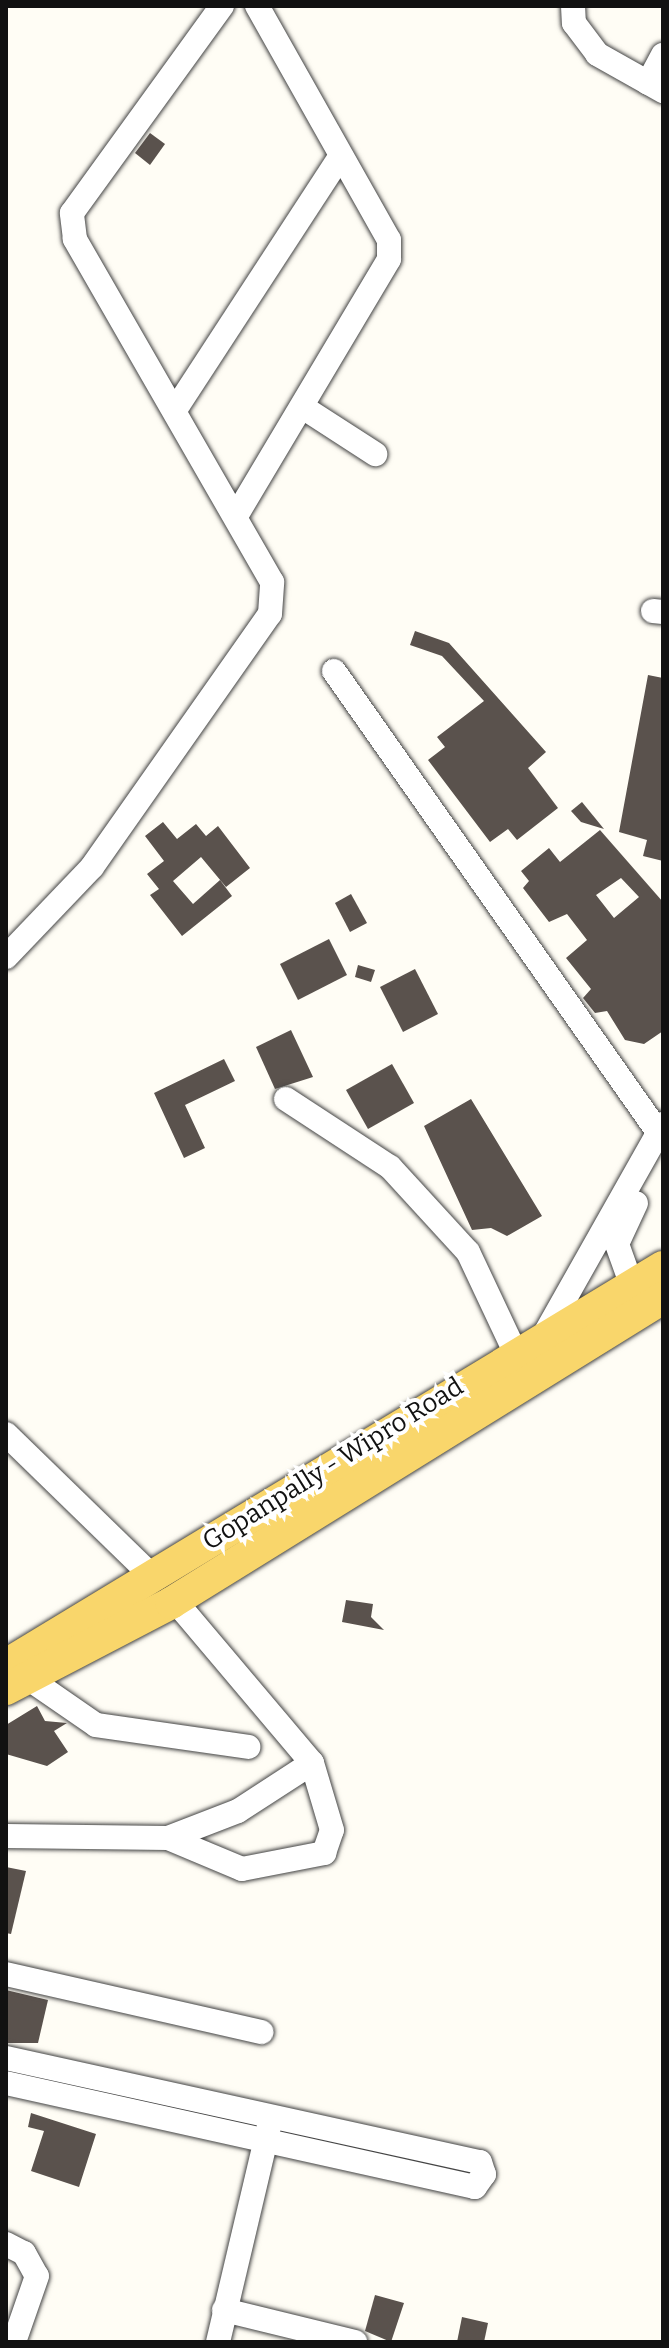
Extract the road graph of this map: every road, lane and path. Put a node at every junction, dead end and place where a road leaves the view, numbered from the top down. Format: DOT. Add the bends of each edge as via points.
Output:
graph roads {
  1 [pos="222,6"];
  2 [pos="257,6"];
  3 [pos="573,6"];
  4 [pos="663,55"];
  5 [pos="655,87"];
  6 [pos="340,157"];
  7 [pos="177,407"];
  8 [pos="304,408"];
  9 [pos="375,454"];
  10 [pos="236,516"];
  11 [pos="334,671"];
  12 [pos="6,957"];
  13 [pos="286,1099"];
  14 [pos="661,1128"];
  15 [pos="663,1156"];
  16 [pos="663,1267"];
  17 [pos="632,1286"];
  18 [pos="663,1298"];
  19 [pos="546,1332"];
  20 [pos="515,1352"];
  21 [pos="6,1434"];
  22 [pos="152,1576"];
  23 [pos="175,1601"];
  24 [pos="12,1677"];
  25 [pos="248,1747"];
  26 [pos="312,1763"];
  27 [pos="6,1836"];
  28 [pos="168,1838"];
  29 [pos="6,1974"];
  30 [pos="262,2032"];
  31 [pos="6,2058"];
  32 [pos="6,2083"];
  33 [pos="271,2117"];
  34 [pos="266,2141"];
  35 [pos="6,2244"];
  36 [pos="224,2310"];
  37 [pos="14,2342"];
  38 [pos="218,2342"];
  39 [pos="355,2342"];
  1 -- 7 [label="street" via="72,213 75,239"];
  2 -- 6 [label="street"];
  3 -- 5 [label="street" via="574,23 597,54"];
  4 -- 5 [label="street"];
  6 -- 7 [label="street"];
  6 -- 8 [label="street" via="389,240 389,259"];
  7 -- 10 [label="street"];
  8 -- 9 [label="street"];
  8 -- 10 [label="street"];
  10 -- 12 [label="street" via="272,582 270,614 92,867"];
  11 -- 14 [label="street"];
  13 -- 20 [label="street" via="390,1167 468,1252"];
  14 -- 19 [label="street"];
  15 -- 17 [label="street" via="617,1244"];
  16 -- 17 [label="main road, Gopanpally - Wipro Road"];
  17 -- 19 [label="main road, Gopanpally - Wipro Road"];
  18 -- 23 [label="main road, Gopanpally - Wipro Road"];
  19 -- 20 [label="main road, Gopanpally - Wipro Road"];
  20 -- 22 [label="main road, Gopanpally - Wipro Road"];
  21 -- 22 [label="street"];
  22 -- 24 [label="main road, Gopanpally - Wipro Road"];
  23 -- 24 [label="main road, Gopanpally - Wipro Road"];
  23 -- 26 [label="street"];
  24 -- 25 [label="street" via="96,1725"];
  26 -- 28 [label="street" via="238,1811"];
  26 -- 28 [label="street" via="332,1830 324,1853 242,1869"];
  27 -- 28 [label="street"];
  29 -- 30 [label="street"];
  31 -- 33 [label="street"];
  32 -- 34 [label="street"];
  33 -- 34 [label="street"];
  33 -- 34 [label="street" via="480,2162 484,2174 475,2187"];
  34 -- 36 [label="street"];
  35 -- 37 [label="street" via="24,2253 37,2276"];
  36 -- 38 [label="street"];
  36 -- 39 [label="street"];
}
